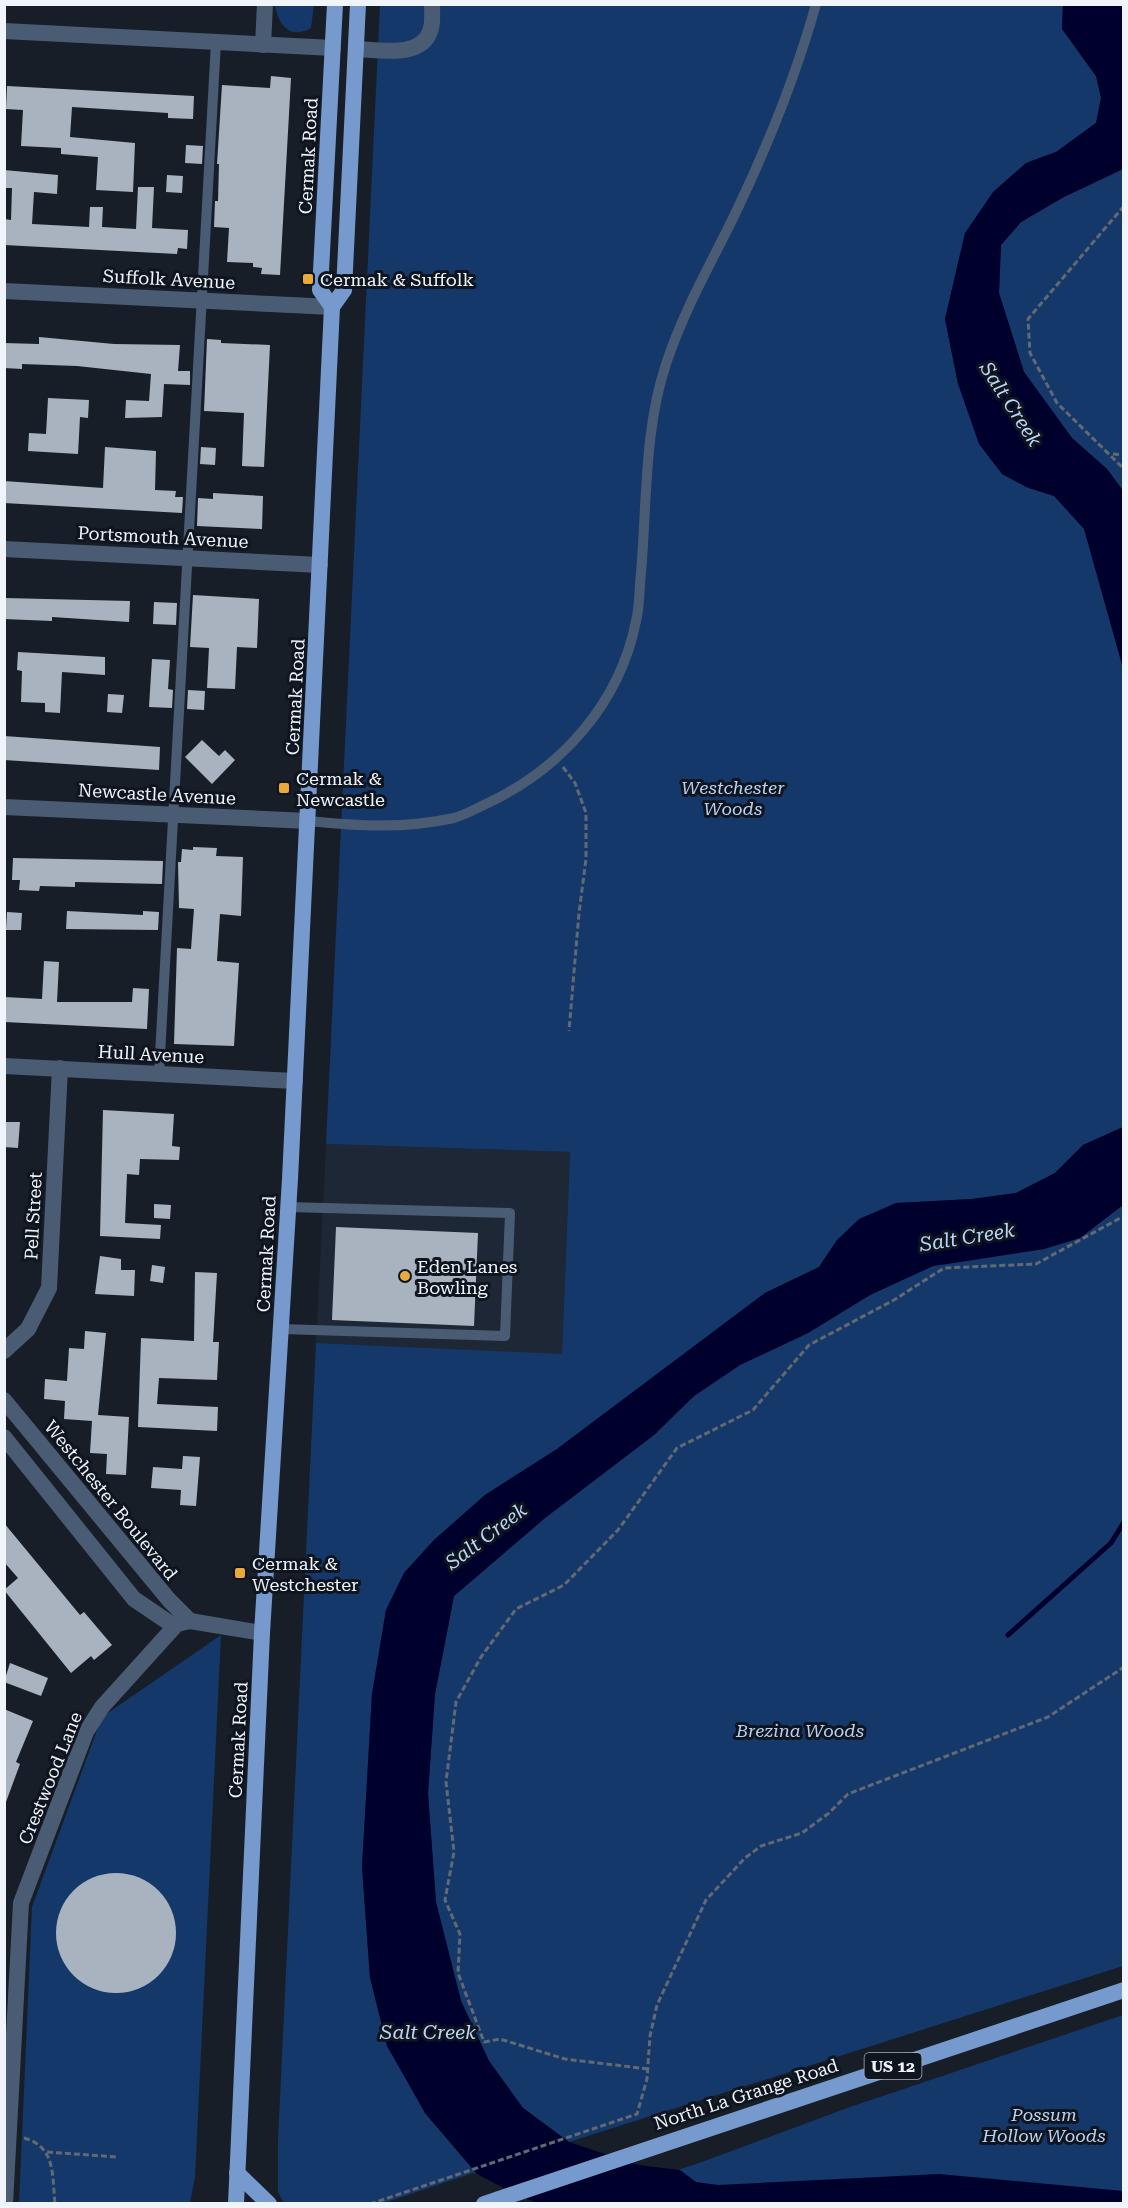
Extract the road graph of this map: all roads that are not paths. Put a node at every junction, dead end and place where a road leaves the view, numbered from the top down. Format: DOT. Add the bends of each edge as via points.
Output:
graph roads {
  1 [pos="265,4"];
  2 [pos="335,4"];
  3 [pos="358,4"];
  4 [pos="432,4"];
  5 [pos="816,4"];
  6 [pos="4,31"];
  7 [pos="216,42"];
  8 [pos="263,45"];
  9 [pos="333,48"];
  10 [pos="357,49"];
  11 [pos="4,291"];
  12 [pos="202,300"];
  13 [pos="332,307"];
  14 [pos="4,549"];
  15 [pos="188,558"];
  16 [pos="320,565"];
  17 [pos="4,807"];
  18 [pos="173,815"];
  19 [pos="308,821"];
  20 [pos="4,1066"];
  21 [pos="60,1068"];
  22 [pos="159,1073"];
  23 [pos="295,1081"];
  24 [pos="288,1207"];
  25 [pos="281,1329"];
  26 [pos="4,1351"];
  27 [pos="4,1400"];
  28 [pos="4,1437"];
  29 [pos="190,1621"];
  30 [pos="174,1626"];
  31 [pos="262,1633"];
  32 [pos="1124,1990"];
  33 [pos="6,2155"];
  34 [pos="237,2173"];
  35 [pos="5,2204"];
  36 [pos="236,2204"];
  37 [pos="269,2204"];
  38 [pos="484,2204"];
  1 -- 8 [label="street"];
  2 -- 9 [label="main road, Cermak Road"];
  3 -- 10 [label="main road, Cermak Road"];
  4 -- 10 [label="street" via="431,29 423,43 408,50"];
  5 -- 19 [label="lane" via="778,118 736,213 693,292 665,366 650,441 637,621 621,675 591,722 547,768 512,791 457,817 409,826 368,827"];
  6 -- 7 [label="street"];
  7 -- 8 [label="street"];
  7 -- 12 [label="lane"];
  8 -- 9 [label="street"];
  9 -- 13 [label="main road, Cermak Road" via="320,290"];
  10 -- 13 [label="main road, Cermak Road" via="344,290"];
  11 -- 12 [label="street, Suffolk Avenue"];
  12 -- 13 [label="street, Suffolk Avenue"];
  12 -- 15 [label="lane"];
  13 -- 16 [label="main road, Cermak Road"];
  14 -- 15 [label="street, Portsmouth Avenue"];
  15 -- 16 [label="street, Portsmouth Avenue"];
  15 -- 18 [label="lane"];
  16 -- 19 [label="main road, Cermak Road"];
  17 -- 18 [label="street, Newcastle Avenue"];
  18 -- 19 [label="street, Newcastle Avenue"];
  18 -- 22 [label="lane"];
  19 -- 23 [label="main road, Cermak Road"];
  20 -- 21 [label="street, Hull Avenue"];
  21 -- 22 [label="street, Hull Avenue"];
  21 -- 26 [label="street, Pell Street" via="49,1288 28,1329"];
  22 -- 23 [label="street, Hull Avenue"];
  23 -- 24 [label="main road, Cermak Road"];
  24 -- 25 [label="main road, Cermak Road"];
  24 -- 25 [label="lane" via="510,1213 504,1336"];
  25 -- 31 [label="main road, Cermak Road"];
  27 -- 29 [label="street, Westchester Boulevard"];
  28 -- 30 [label="street" via="134,1599"];
  29 -- 30 [label="street"];
  29 -- 31 [label="street"];
  30 -- 33 [label="street, Crestwood Lane" via="93,1719 23,1898"];
  31 -- 34 [label="main road, Cermak Road"];
  32 -- 38 [label="main road, North La Grange Road / US 12"];
  33 -- 35 [label="street, Crestwood Lane"];
  34 -- 36 [label="main road, Cermak Road"];
  34 -- 37 [label="main road"];
}
